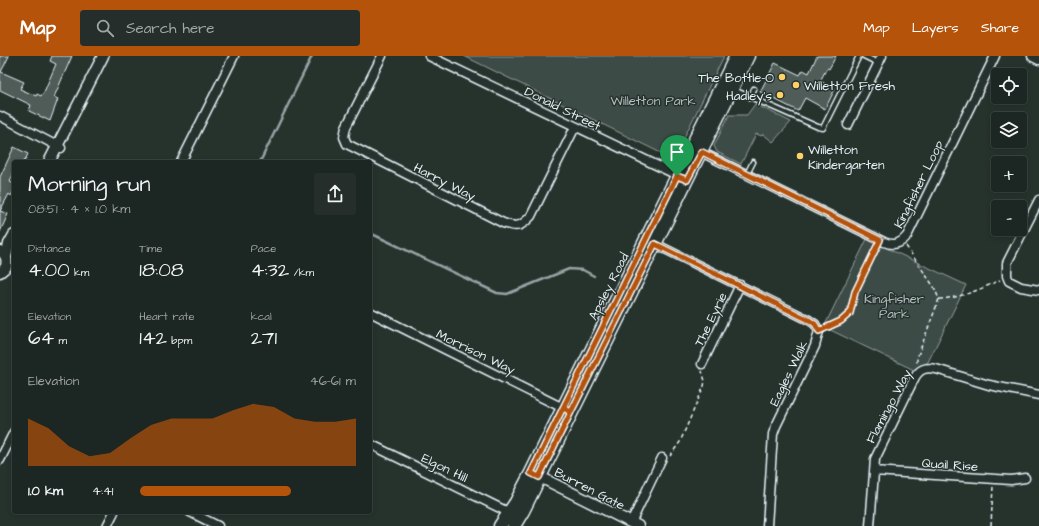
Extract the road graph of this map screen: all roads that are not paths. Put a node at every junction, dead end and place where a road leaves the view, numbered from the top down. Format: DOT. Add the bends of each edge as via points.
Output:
graph roads {
  1 [pos="103,56"];
  2 [pos="234,56"];
  3 [pos="382,56"];
  4 [pos="429,56"];
  5 [pos="736,56"];
  6 [pos="748,56"];
  7 [pos="859,56"];
  8 [pos="864,56"];
  9 [pos="995,56"];
  10 [pos="1033,56"];
  11 [pos="439,58"];
  12 [pos="1039,59"];
  13 [pos="880,60"];
  14 [pos="732,89"];
  15 [pos="754,89"];
  16 [pos="750,98"];
  17 [pos="0,116"];
  18 [pos="848,125"];
  19 [pos="574,127"];
  20 [pos="59,147"];
  21 [pos="696,149"];
  22 [pos="50,160"];
  23 [pos="55,160"];
  24 [pos="182,160"];
  25 [pos="753,162"];
  26 [pos="748,174"];
  27 [pos="682,178"];
  28 [pos="1039,200"];
  29 [pos="12,238"];
  30 [pos="651,242"];
  31 [pos="4,251"];
  32 [pos="0,272"];
  33 [pos="740,285"];
  34 [pos="1039,290"];
  35 [pos="372,313"];
  36 [pos="702,364"];
  37 [pos="1039,395"];
  38 [pos="567,410"];
  39 [pos="12,436"];
  40 [pos="372,445"];
  41 [pos="662,458"];
  42 [pos="0,460"];
  43 [pos="874,471"];
  44 [pos="535,475"];
  45 [pos="1025,478"];
  46 [pos="510,513"];
  47 [pos="113,514"];
  48 [pos="194,514"];
  49 [pos="634,524"];
  50 [pos="107,526"];
  51 [pos="218,526"];
  52 [pos="500,526"];
  53 [pos="514,526"];
  54 [pos="767,526"];
  55 [pos="870,526"];
  1 -- 20 [label="street"];
  2 -- 24 [label="street"];
  3 -- 19 [label="street, Harry Way" via="346,127 344,137 347,144 503,223 514,227 524,224 531,216"];
  4 -- 11 [label="street, Donald Street"];
  5 -- 21 [label="main road, Apsley Road"];
  6 -- 14 [label="main road, Apsley Road"];
  7 -- 16 [label="lane" via="823,128"];
  8 -- 13 [label="lane"];
  9 -- 26 [label="street, Kingfisher Loop" via="902,242 890,244 880,240"];
  10 -- 12 [label="street"];
  11 -- 19 [label="street, Donald Street"];
  13 -- 18 [label="street"];
  14 -- 16 [label="lane"];
  14 -- 21 [label="main road, Apsley Road"];
  15 -- 16 [label="lane"];
  17 -- 20 [label="street"];
  19 -- 27 [label="street, Donald Street"];
  20 -- 22 [label="street"];
  20 -- 23 [label="street"];
  21 -- 26 [label="street, Kingfisher Loop"];
  21 -- 27 [label="main road, Apsley Road"];
  25 -- 26 [label="lane"];
  27 -- 30 [label="main road, Apsley Road"];
  28 -- 34 [label="street" via="1007,263 1009,281 1021,287"];
  29 -- 31 [label="street"];
  30 -- 33 [label="street, Eagles Walk"];
  30 -- 38 [label="main road, Apsley Road"];
  31 -- 32 [label="street" via="6,267"];
  33 -- 36 [label="street, The Eyrie"];
  33 -- 54 [label="street, Eagles Walk" via="809,320 819,331 815,346 773,434"];
  35 -- 38 [label="street, Morrison Way"];
  37 -- 43 [label="street, Flamingo Way" via="989,385 936,369 920,370 878,449"];
  38 -- 44 [label="main road, Apsley Road"];
  39 -- 42 [label="street"];
  40 -- 46 [label="street, Elgon Hill"];
  41 -- 49 [label="street"];
  43 -- 45 [label="street, Quail Rise"];
  43 -- 55 [label="street, Flamingo Way"];
  44 -- 46 [label="main road, Apsley Road"];
  44 -- 49 [label="street, Burren Gate"];
  44 -- 53 [label="main road, Apsley Road"];
  46 -- 52 [label="main road, Apsley Road"];
  47 -- 50 [label="street"];
  48 -- 51 [label="street"];
}
